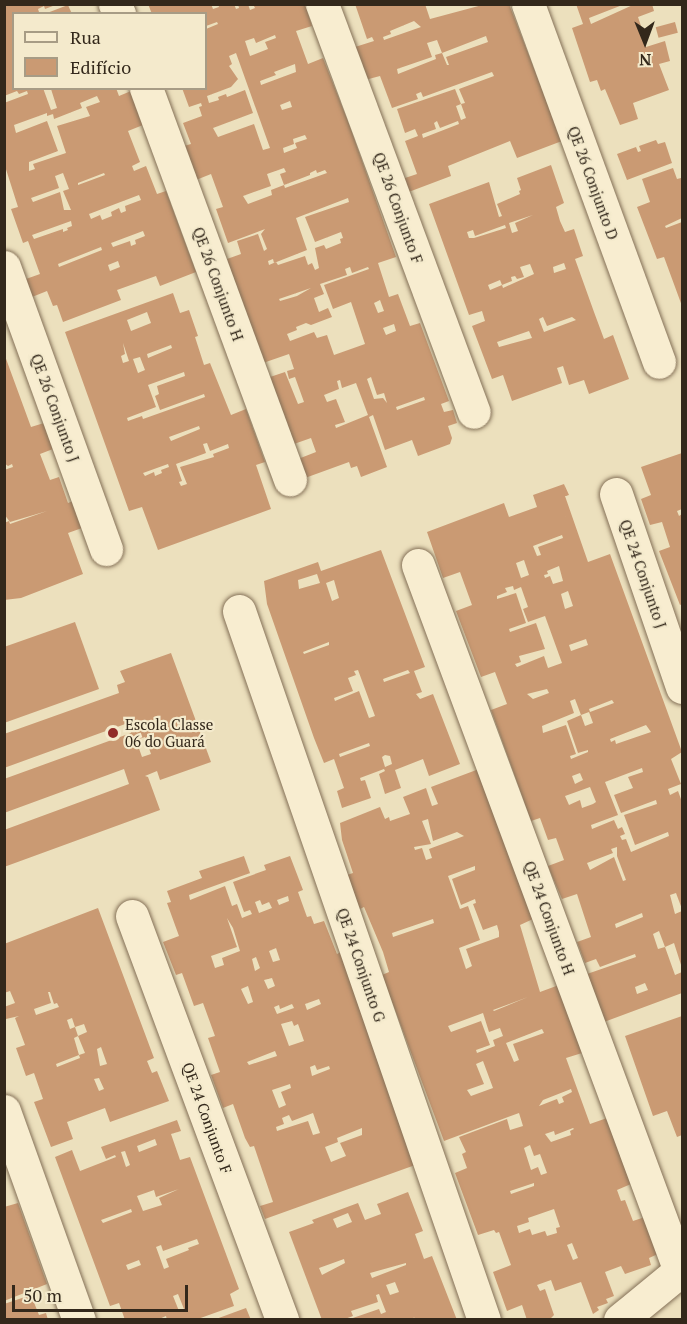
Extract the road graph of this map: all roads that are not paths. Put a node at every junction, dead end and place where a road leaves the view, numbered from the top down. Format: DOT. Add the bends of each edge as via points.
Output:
graph roads {
  1 [pos="322,4"];
  2 [pos="528,4"];
  3 [pos="147,90"];
  4 [pos="4,267"];
  5 [pos="658,362"];
  6 [pos="474,412"];
  7 [pos="290,479"];
  8 [pos="616,494"];
  9 [pos="106,549"];
  10 [pos="418,565"];
  11 [pos="239,610"];
  12 [pos="682,687"];
  13 [pos="132,916"];
  14 [pos="4,1111"];
  15 [pos="681,1270"];
  16 [pos="79,1320"];
  17 [pos="282,1320"];
  18 [pos="484,1320"];
  19 [pos="620,1320"];
  1 -- 6 [label="street, QE 26 Conjunto F"];
  2 -- 5 [label="street, QE 26 Conjunto D"];
  3 -- 7 [label="street, QE 26 Conjunto H"];
  4 -- 9 [label="street, QE 26 Conjunto J"];
  8 -- 12 [label="street, QE 24 Conjunto J"];
  10 -- 15 [label="street, QE 24 Conjunto H"];
  11 -- 18 [label="street, QE 24 Conjunto G"];
  13 -- 17 [label="street, QE 24 Conjunto F"];
  14 -- 16 [label="street"];
  15 -- 19 [label="street"];
}
